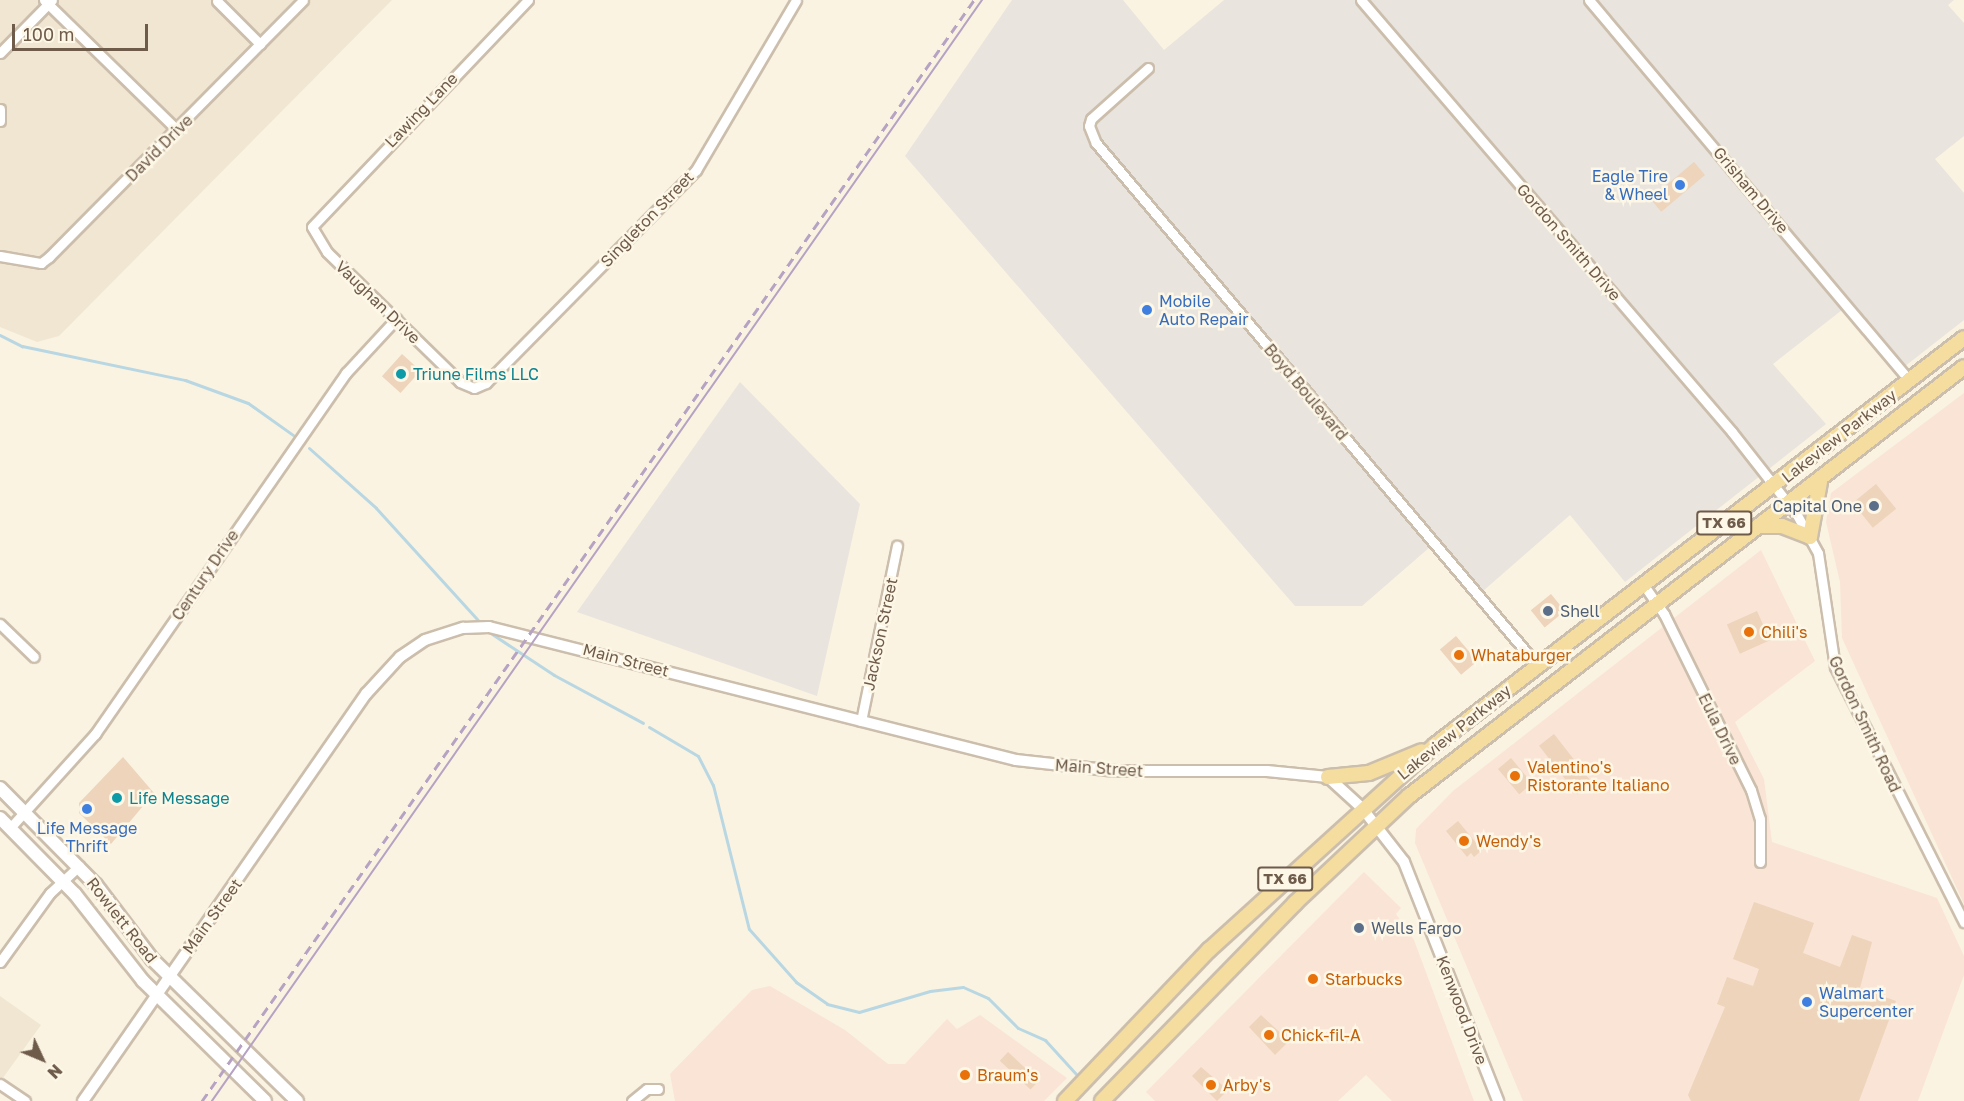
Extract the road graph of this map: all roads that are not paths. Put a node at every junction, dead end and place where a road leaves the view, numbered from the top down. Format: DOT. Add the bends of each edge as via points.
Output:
graph roads {
  1 [pos="303,0"];
  2 [pos="528,0"];
  3 [pos="796,0"];
  4 [pos="1361,0"];
  5 [pos="1589,0"];
  6 [pos="48,1"];
  7 [pos="217,1"];
  8 [pos="260,44"];
  9 [pos="0,53"];
  10 [pos="1148,68"];
  11 [pos="0,109"];
  12 [pos="0,121"];
  13 [pos="177,130"];
  14 [pos="315,221"];
  15 [pos="0,256"];
  16 [pos="396,319"];
  17 [pos="1964,338"];
  18 [pos="1964,367"];
  19 [pos="1910,381"];
  20 [pos="486,384"];
  21 [pos="1923,399"];
  22 [pos="1821,480"];
  23 [pos="1776,485"];
  24 [pos="1789,504"];
  25 [pos="1759,526"];
  26 [pos="1810,537"];
  27 [pos="897,546"];
  28 [pos="1642,584"];
  29 [pos="1657,602"];
  30 [pos="0,624"];
  31 [pos="34,657"];
  32 [pos="1538,666"];
  33 [pos="1560,677"];
  34 [pos="1547,687"];
  35 [pos="861,721"];
  36 [pos="1435,745"];
  37 [pos="1328,777"];
  38 [pos="0,788"];
  39 [pos="1362,808"];
  40 [pos="25,813"];
  41 [pos="0,818"];
  42 [pos="1376,824"];
  43 [pos="10,828"];
  44 [pos="1760,862"];
  45 [pos="79,866"];
  46 [pos="63,881"];
  47 [pos="1964,922"];
  48 [pos="0,962"];
  49 [pos="169,976"];
  50 [pos="156,995"];
  51 [pos="1158,1004"];
  52 [pos="1178,1023"];
  53 [pos="0,1084"];
  54 [pos="658,1089"];
  55 [pos="25,1101"];
  56 [pos="83,1101"];
  57 [pos="265,1101"];
  58 [pos="297,1101"];
  59 [pos="632,1101"];
  60 [pos="1065,1101"];
  61 [pos="1101,1101"];
  62 [pos="1498,1101"];
  1 -- 8 [label="street, David Drive"];
  2 -- 14 [label="street, Lawing Lane"];
  3 -- 20 [label="street, Singleton Street" via="696,170"];
  4 -- 23 [label="street, Gordon Smith Drive"];
  5 -- 19 [label="street, Grisham Drive"];
  6 -- 9 [label="street"];
  6 -- 13 [label="street"];
  7 -- 8 [label="street"];
  8 -- 13 [label="street, David Drive"];
  10 -- 32 [label="street, Boyd Boulevard" via="1096,113 1089,126 1096,142"];
  11 -- 12 [label="street"];
  13 -- 15 [label="street, David Drive" via="41,263"];
  14 -- 16 [label="street, Vaughan Drive" via="317,241"];
  16 -- 20 [label="street, Vaughan Drive" via="460,382 474,388"];
  16 -- 40 [label="street, Century Drive" via="345,373 95,734"];
  17 -- 19 [label="main road, Lakeview Parkway / TX 66"];
  18 -- 21 [label="main road, Lakeview Parkway / TX 66"];
  19 -- 21 [label="main road"];
  19 -- 23 [label="main road, Lakeview Parkway / TX 66"];
  21 -- 22 [label="main road, Lakeview Parkway / TX 66"];
  22 -- 24 [label="main road, Lakeview Parkway / TX 66"];
  22 -- 26 [label="main road" via="1813,503"];
  23 -- 24 [label="street, Gordon Smith Road"];
  23 -- 28 [label="main road, Lakeview Parkway / TX 66"];
  24 -- 25 [label="main road, Lakeview Parkway / TX 66"];
  24 -- 26 [label="street, Gordon Smith Road"];
  25 -- 26 [label="main road" via="1782,526"];
  25 -- 29 [label="main road, Lakeview Parkway / TX 66"];
  26 -- 47 [label="street, Gordon Smith Road" via="1826,587 1829,646 1835,667"];
  27 -- 35 [label="street, Jackson Street"];
  28 -- 29 [label="street, Eula Drive"];
  28 -- 32 [label="main road, Lakeview Parkway / TX 66"];
  29 -- 33 [label="main road, Lakeview Parkway / TX 66"];
  29 -- 44 [label="street, Eula Drive" via="1751,790 1760,819"];
  30 -- 31 [label="street"];
  32 -- 33 [label="main road"];
  32 -- 34 [label="main road"];
  32 -- 36 [label="main road, Lakeview Parkway / TX 66"];
  33 -- 34 [label="main road, Lakeview Parkway / TX 66"];
  34 -- 42 [label="main road, Lakeview Parkway / TX 66"];
  35 -- 37 [label="street, Main Street" via="986,755 1065,768 1268,771"];
  35 -- 49 [label="street, Main Street" via="502,627 463,628 436,635 400,657 366,694"];
  36 -- 37 [label="main road" via="1369,773"];
  36 -- 39 [label="main road, Lakeview Parkway / TX 66"];
  37 -- 39 [label="street"];
  38 -- 40 [label="main road, Rowlett Road"];
  39 -- 42 [label="street"];
  39 -- 51 [label="main road, Lakeview Parkway / TX 66"];
  40 -- 43 [label="street, Century Drive"];
  40 -- 45 [label="main road, Rowlett Road"];
  41 -- 43 [label="main road, Rowlett Road"];
  42 -- 52 [label="main road, Lakeview Parkway / TX 66"];
  42 -- 62 [label="street, Kenwood Drive" via="1404,862"];
  43 -- 46 [label="main road, Rowlett Road"];
  45 -- 46 [label="street"];
  45 -- 49 [label="main road, Rowlett Road"];
  46 -- 48 [label="street"];
  46 -- 50 [label="main road, Rowlett Road"];
  49 -- 50 [label="street, Main Street"];
  49 -- 58 [label="main road, Rowlett Road"];
  50 -- 56 [label="street, Main Street"];
  50 -- 57 [label="main road, Rowlett Road"];
  51 -- 52 [label="main road"];
  51 -- 60 [label="main road, Lakeview Parkway / TX 66"];
  52 -- 61 [label="main road, Lakeview Parkway / TX 66"];
  53 -- 55 [label="street"];
  54 -- 59 [label="street" via="647,1089"];
}
